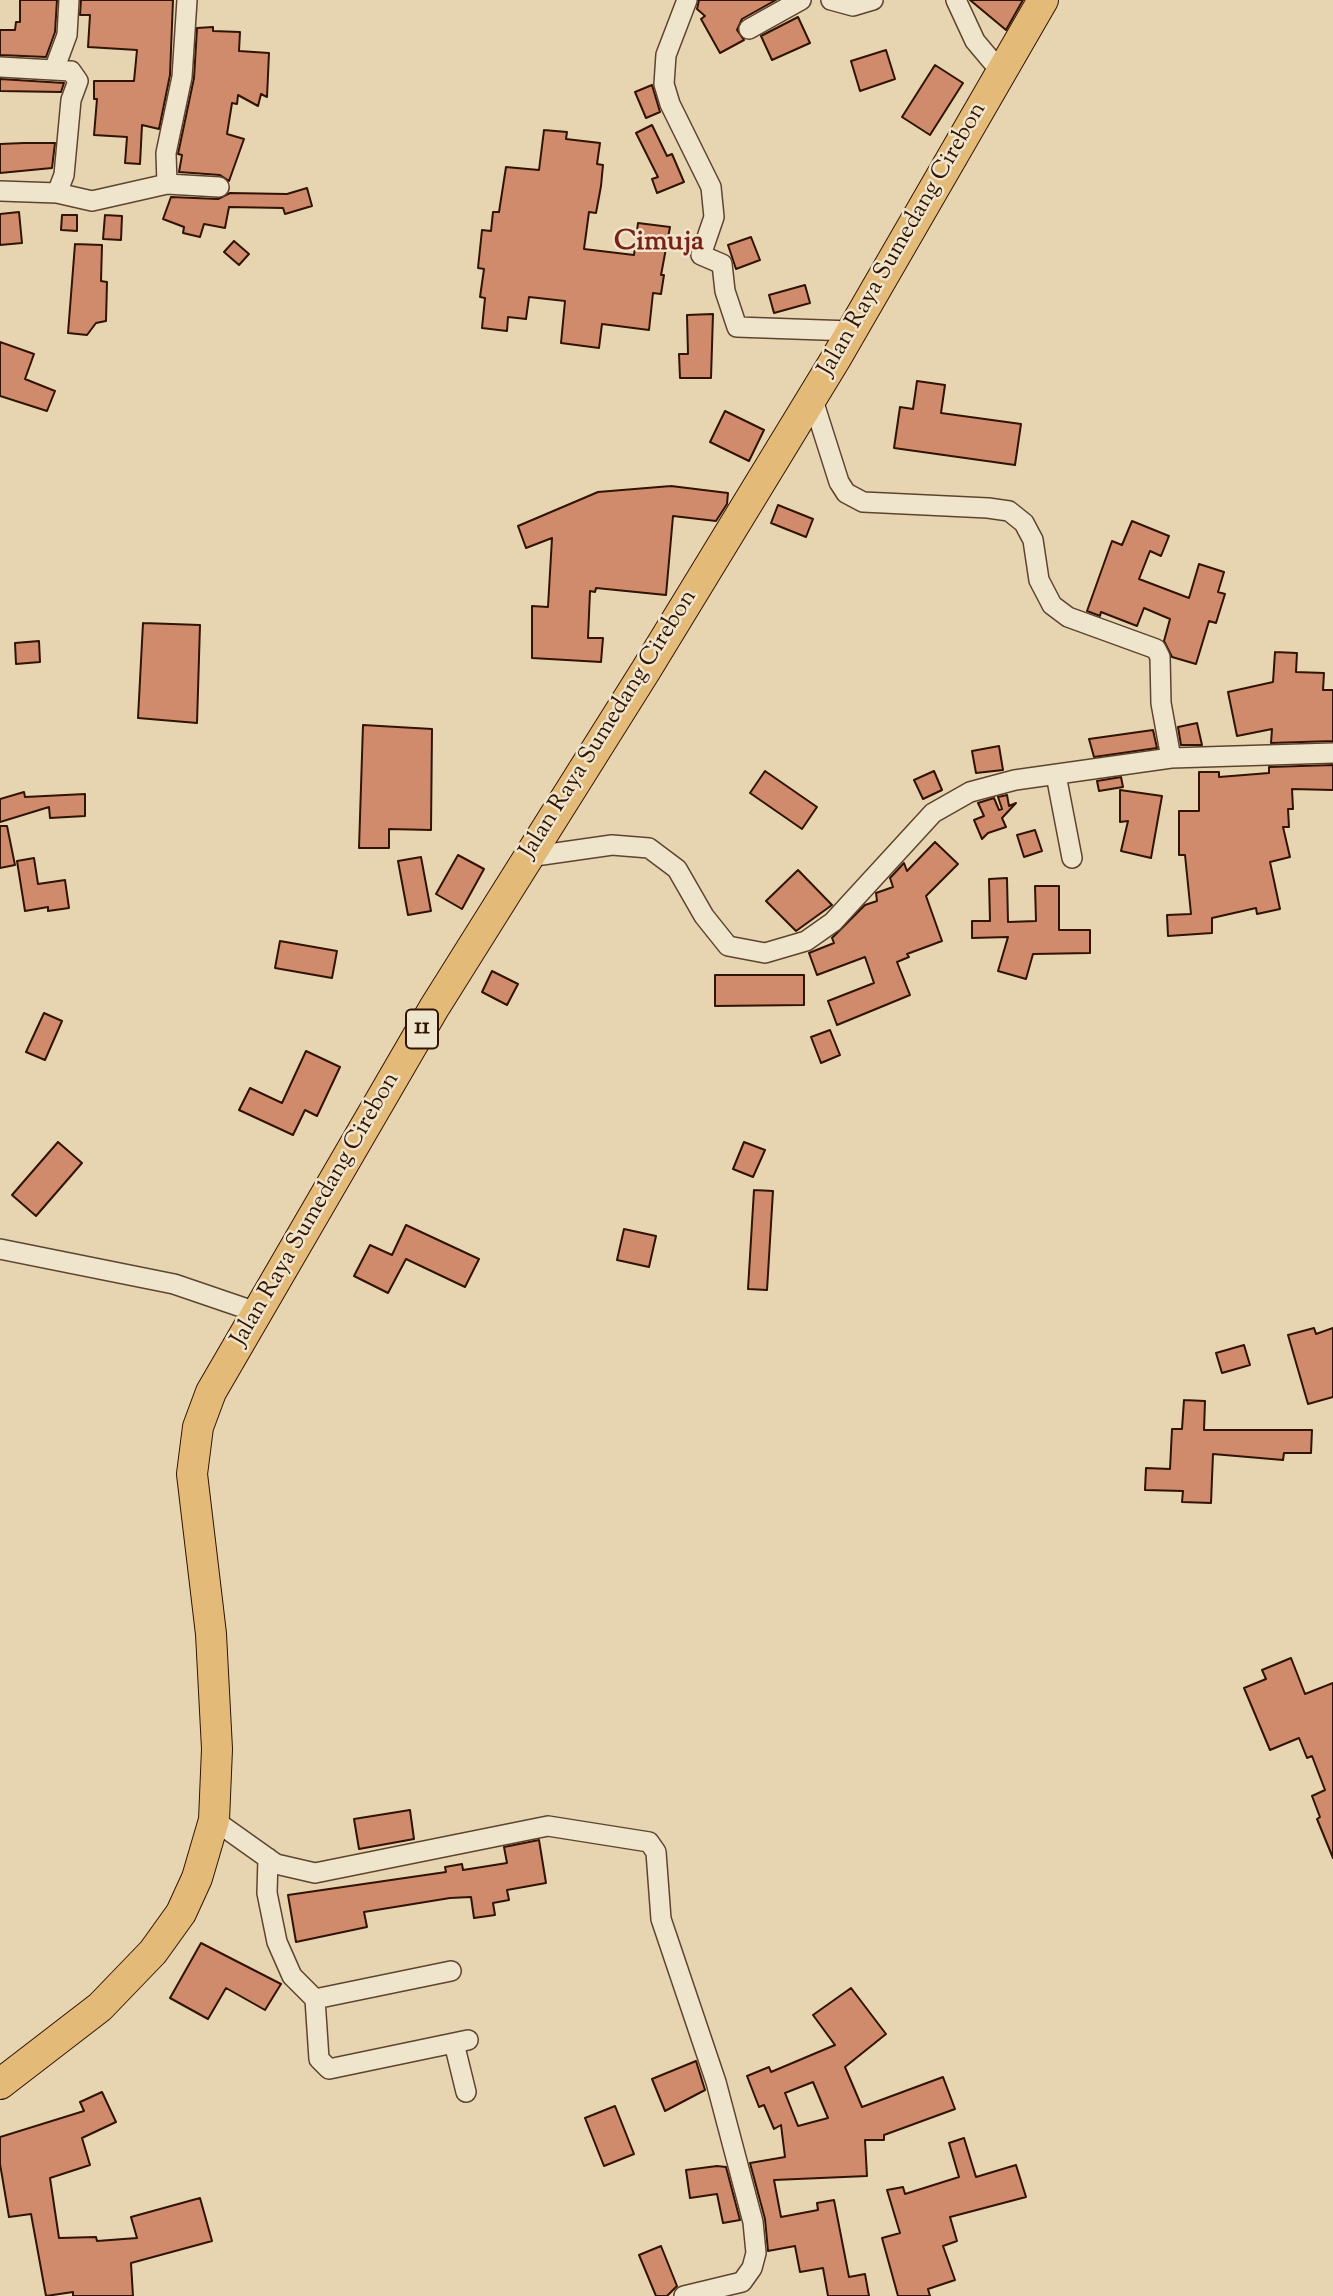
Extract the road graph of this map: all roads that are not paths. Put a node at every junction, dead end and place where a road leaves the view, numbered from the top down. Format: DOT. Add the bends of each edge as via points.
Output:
graph roads {
  1 [pos="69,0"];
  2 [pos="187,0"];
  3 [pos="687,0"];
  4 [pos="801,0"];
  5 [pos="831,0"];
  6 [pos="873,0"];
  7 [pos="956,0"];
  8 [pos="1043,0"];
  9 [pos="749,29"];
  10 [pos="0,67"];
  11 [pos="54,70"];
  12 [pos="1001,72"];
  13 [pos="167,184"];
  14 [pos="219,187"];
  15 [pos="0,191"];
  16 [pos="57,193"];
  17 [pos="851,331"];
  18 [pos="812,397"];
  19 [pos="1333,753"];
  20 [pos="1171,758"];
  21 [pos="1056,775"];
  22 [pos="528,857"];
  23 [pos="1072,858"];
  24 [pos="0,1249"];
  25 [pos="259,1313"];
  26 [pos="214,1820"];
  27 [pos="268,1858"];
  28 [pos="451,1970"];
  29 [pos="315,1998"];
  30 [pos="0,2084"];
  31 [pos="466,2092"];
  32 [pos="684,2296"];
  1 -- 11 [label="street" via="67,35"];
  2 -- 13 [label="street" via="182,78 166,153"];
  3 -- 17 [label="street" via="666,55 664,84 713,195 714,217 701,255 722,264 737,327"];
  4 -- 9 [label="street"];
  5 -- 6 [label="street" via="853,6"];
  7 -- 12 [label="street" via="975,41"];
  8 -- 12 [label="highway, Jalan Raya Sumedang Cirebon / 11"];
  10 -- 11 [label="street"];
  11 -- 16 [label="street" via="71,71 78,81 71,100 64,175"];
  12 -- 17 [label="highway, Jalan Raya Sumedang Cirebon / 11"];
  13 -- 14 [label="street"];
  13 -- 16 [label="street" via="92,201"];
  15 -- 16 [label="street"];
  17 -- 18 [label="highway, Jalan Raya Sumedang Cirebon / 11"];
  18 -- 20 [label="street" via="846,492 863,502 1009,511 1024,523 1033,540 1039,580 1052,606 1068,617 1156,649"];
  18 -- 22 [label="highway, Jalan Raya Sumedang Cirebon / 11"];
  19 -- 20 [label="street"];
  20 -- 21 [label="street"];
  21 -- 22 [label="street" via="970,792 933,813 833,922 806,941 765,953 729,946 704,916 677,869 649,848 612,845"];
  21 -- 23 [label="street"];
  22 -- 25 [label="highway, Jalan Raya Sumedang Cirebon / 11" via="434,1008"];
  24 -- 25 [label="street" via="174,1284"];
  25 -- 26 [label="highway, Jalan Raya Sumedang Cirebon / 11" via="211,1392 198,1427 192,1474 211,1634 217,1749"];
  26 -- 27 [label="street"];
  26 -- 30 [label="highway, Jalan Raya Sumedang Cirebon / 11" via="181,1913 153,1952 100,2007"];
  27 -- 29 [label="street" via="267,1893 277,1942 292,1976"];
  27 -- 32 [label="street" via="316,1873 548,1826 649,1842 656,1852 661,1919 716,2082 753,2221 756,2253 741,2282"];
  28 -- 29 [label="street"];
  29 -- 31 [label="street" via="319,2059 330,2068 461,2041"];
}
